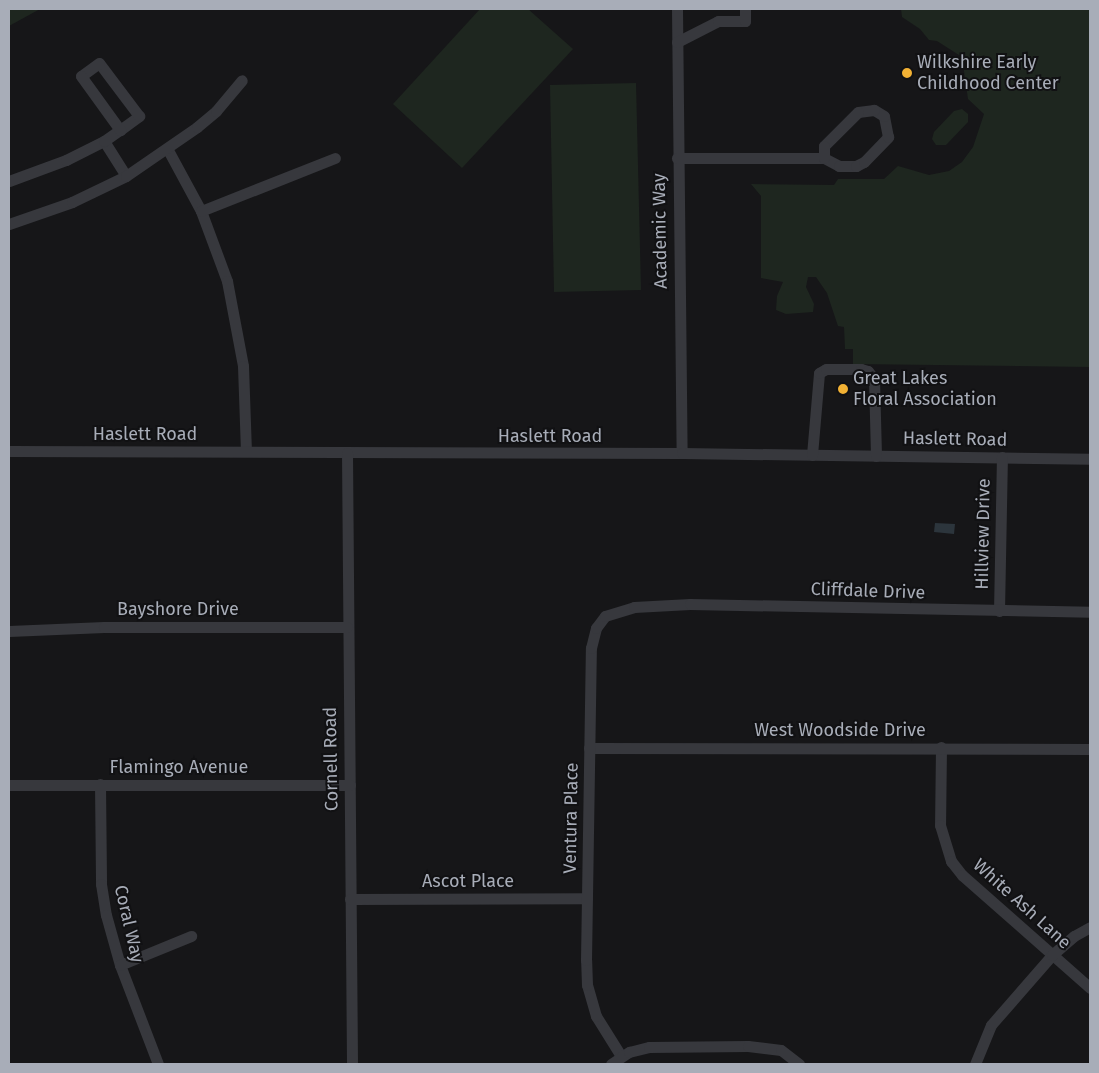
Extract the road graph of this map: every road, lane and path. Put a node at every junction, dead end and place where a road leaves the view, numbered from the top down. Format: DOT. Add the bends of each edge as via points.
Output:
graph roads {
  1 [pos="677,9"];
  2 [pos="718,9"];
  3 [pos="745,9"];
  4 [pos="718,21"];
  5 [pos="677,42"];
  6 [pos="242,80"];
  7 [pos="120,130"];
  8 [pos="104,142"];
  9 [pos="168,150"];
  10 [pos="335,158"];
  11 [pos="677,158"];
  12 [pos="824,158"];
  13 [pos="126,176"];
  14 [pos="9,181"];
  15 [pos="201,211"];
  16 [pos="9,224"];
  17 [pos="246,451"];
  18 [pos="9,452"];
  19 [pos="347,453"];
  20 [pos="682,453"];
  21 [pos="812,455"];
  22 [pos="876,456"];
  23 [pos="1002,457"];
  24 [pos="1090,459"];
  25 [pos="644,606"];
  26 [pos="1000,611"];
  27 [pos="1090,612"];
  28 [pos="348,627"];
  29 [pos="9,631"];
  30 [pos="942,747"];
  31 [pos="589,748"];
  32 [pos="1090,749"];
  33 [pos="100,784"];
  34 [pos="350,785"];
  35 [pos="9,786"];
  36 [pos="587,898"];
  37 [pos="350,899"];
  38 [pos="1090,927"];
  39 [pos="191,936"];
  40 [pos="1052,955"];
  41 [pos="120,966"];
  42 [pos="1090,988"];
  43 [pos="621,1056"];
  44 [pos="158,1064"];
  45 [pos="352,1064"];
  46 [pos="611,1064"];
  47 [pos="799,1064"];
  48 [pos="975,1064"];
  1 -- 5 [label="street, Academic Way"];
  2 -- 4 [label="street"];
  3 -- 4 [label="street" via="745,21"];
  4 -- 5 [label="street"];
  5 -- 11 [label="street, Academic Way"];
  6 -- 9 [label="street" via="216,111"];
  7 -- 7 [label="street" via="139,116 99,63 81,76"];
  7 -- 8 [label="street"];
  8 -- 13 [label="street"];
  8 -- 14 [label="street"];
  9 -- 13 [label="street"];
  9 -- 15 [label="street"];
  10 -- 15 [label="street"];
  11 -- 12 [label="street"];
  11 -- 20 [label="street, Academic Way"];
  12 -- 12 [label="street" via="839,166 864,162 888,137 886,118 874,110 858,112 824,146"];
  13 -- 16 [label="street" via="72,202"];
  15 -- 17 [label="street" via="226,281 238,335 246,396"];
  17 -- 18 [label="street, Haslett Road"];
  17 -- 19 [label="street, Haslett Road"];
  19 -- 20 [label="street, Haslett Road"];
  19 -- 28 [label="street, Cornell Road"];
  20 -- 21 [label="street, Haslett Road"];
  21 -- 22 [label="street, Haslett Road"];
  21 -- 22 [label="street" via="819,373 861,370 868,371 874,379"];
  22 -- 23 [label="street, Haslett Road"];
  23 -- 24 [label="street, Haslett Road"];
  23 -- 26 [label="street, Hillview Drive"];
  25 -- 26 [label="street, Cliffdale Drive" via="690,604"];
  25 -- 31 [label="street, Ventura Place" via="612,612 596,628 591,648"];
  26 -- 27 [label="street, Cliffdale Drive"];
  28 -- 29 [label="street, Bayshore Drive" via="104,626"];
  28 -- 34 [label="street, Cornell Road"];
  30 -- 31 [label="street, West Woodside Drive"];
  30 -- 32 [label="street, West Woodside Drive"];
  30 -- 40 [label="street, White Ash Lane" via="940,825 946,852 962,875"];
  31 -- 36 [label="street, Ventura Place"];
  33 -- 34 [label="street, Flamingo Avenue"];
  33 -- 35 [label="street, Flamingo Avenue"];
  33 -- 41 [label="street, Coral Way" via="101,884"];
  34 -- 37 [label="street, Cornell Road"];
  36 -- 37 [label="street, Ascot Place"];
  36 -- 43 [label="street, Ventura Place" via="589,995 601,1024"];
  37 -- 45 [label="street, Cornell Road"];
  38 -- 40 [label="street"];
  39 -- 41 [label="street"];
  40 -- 42 [label="street, White Ash Lane"];
  40 -- 48 [label="street" via="991,1025"];
  41 -- 44 [label="street, Coral Way"];
  43 -- 46 [label="street"];
  43 -- 47 [label="street" via="649,1047 760,1046 781,1050"];
}
